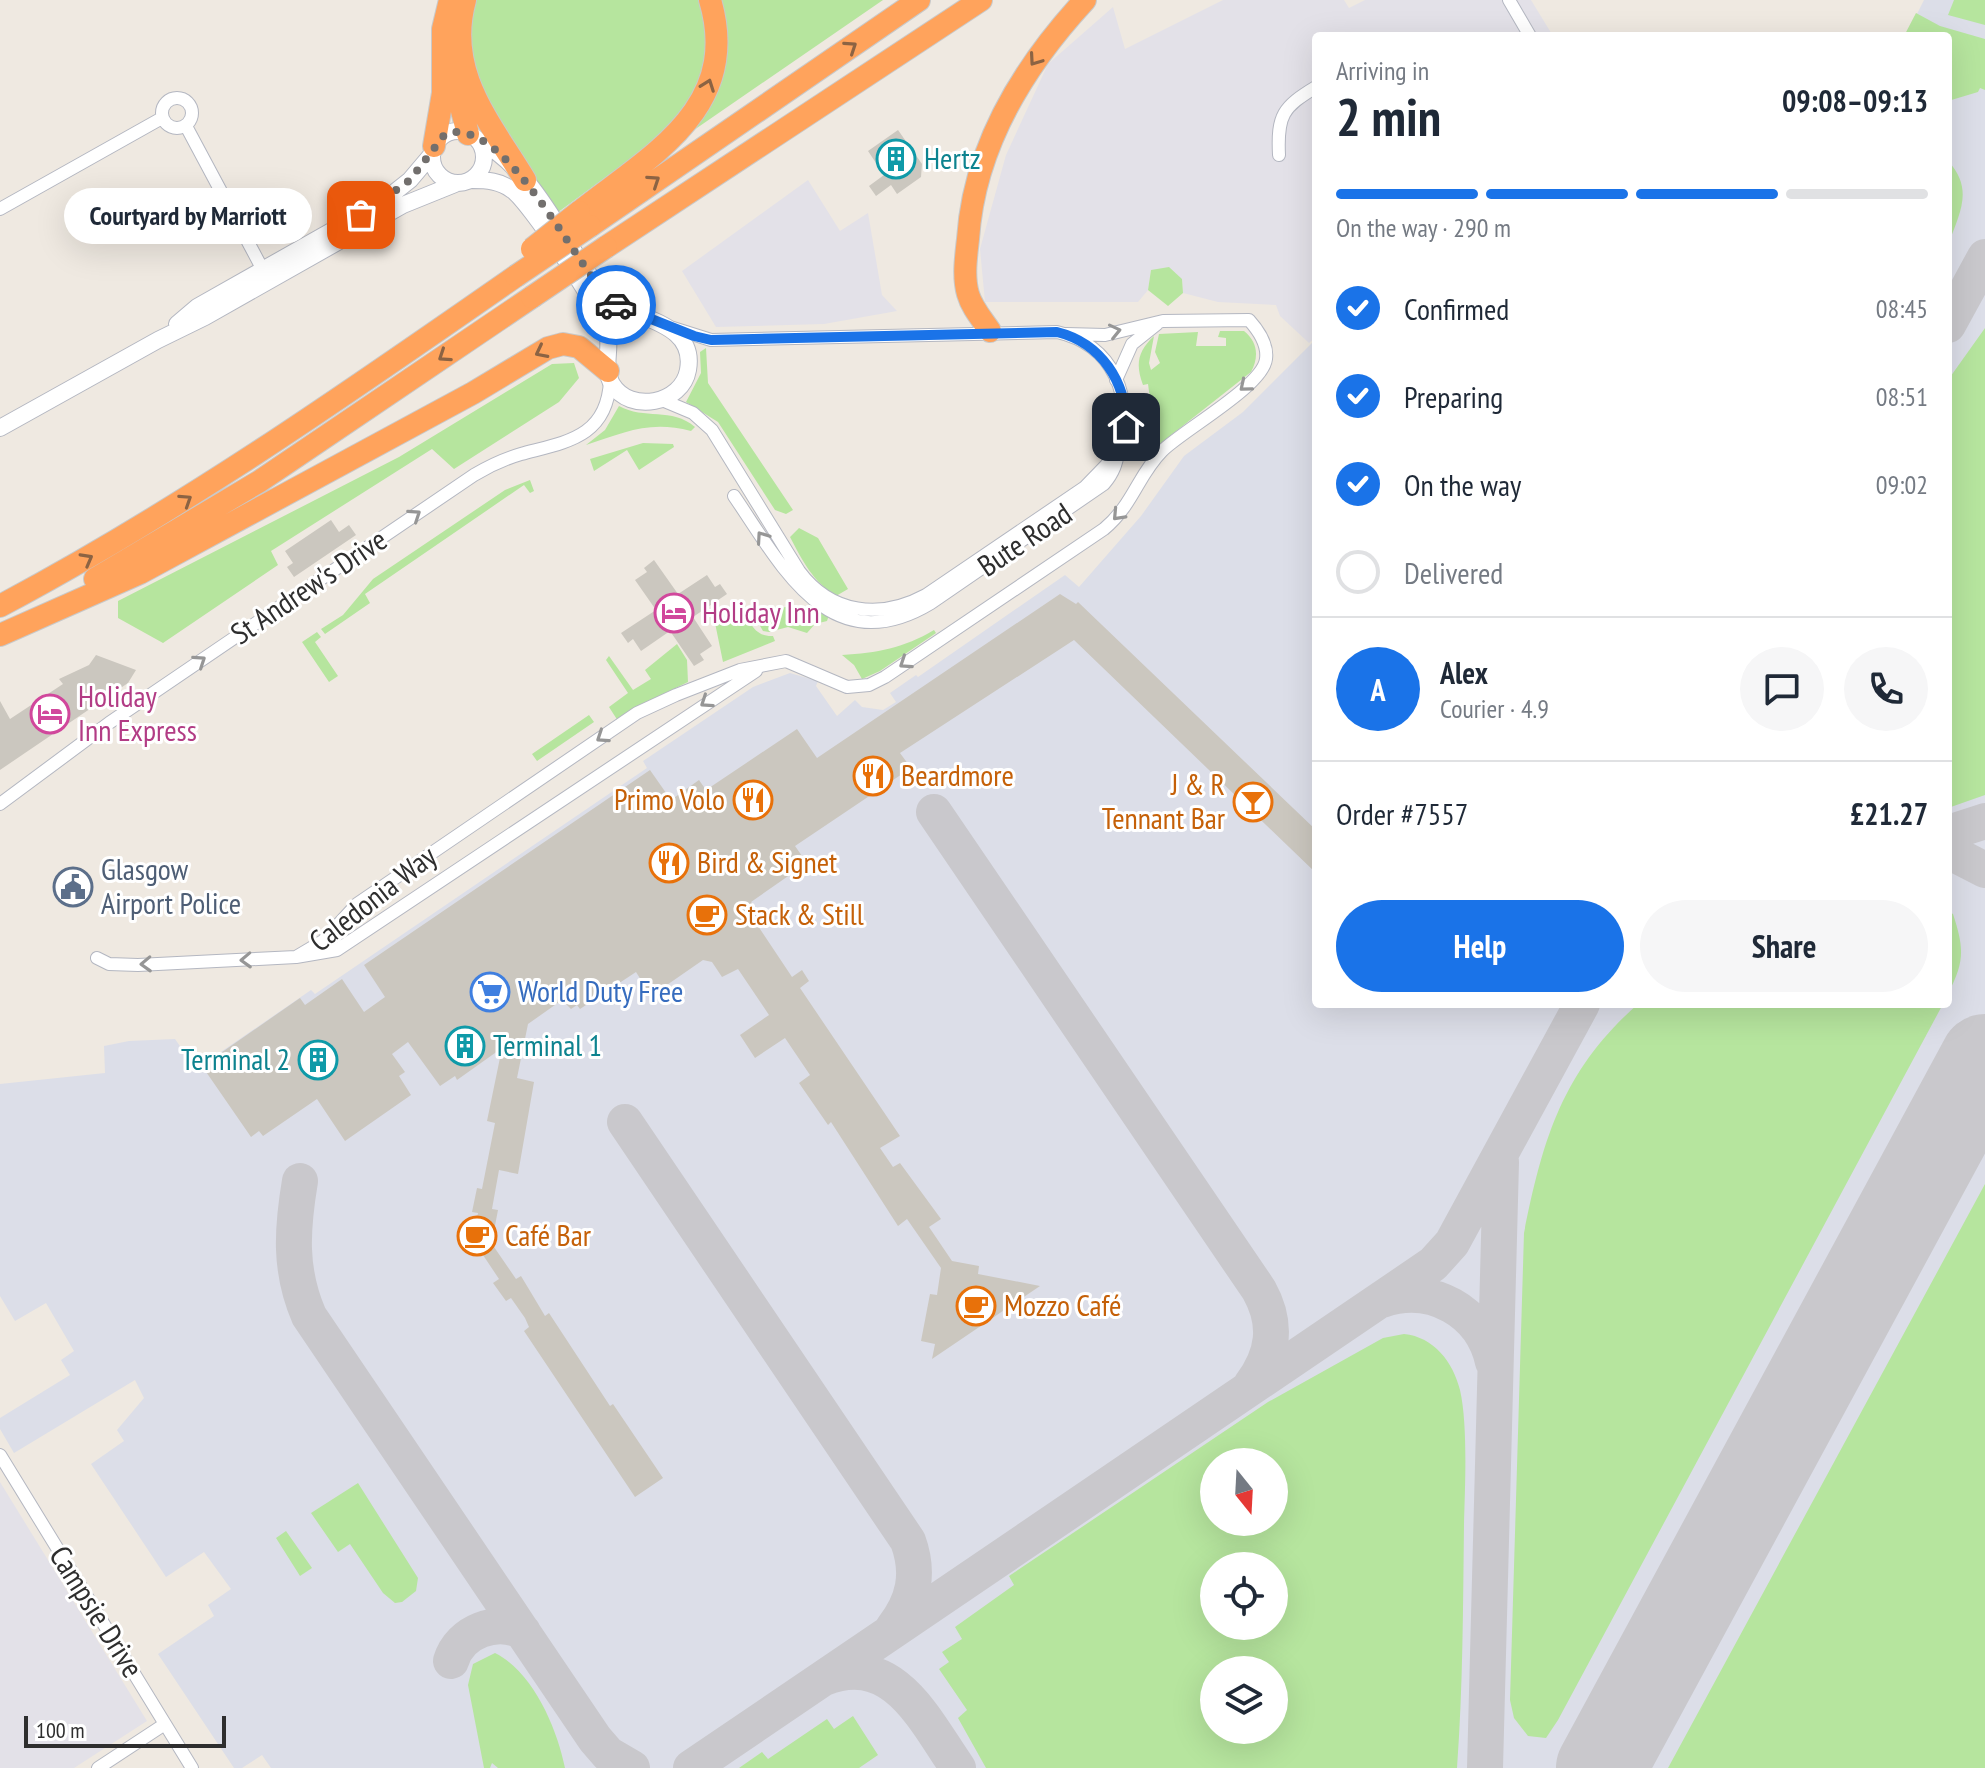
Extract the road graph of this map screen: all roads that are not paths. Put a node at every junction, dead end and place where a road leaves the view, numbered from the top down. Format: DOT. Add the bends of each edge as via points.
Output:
graph roads {
  1 [pos="450,0"];
  2 [pos="465,0"];
  3 [pos="710,0"];
  4 [pos="919,0"];
  5 [pos="966,0"];
  6 [pos="981,0"];
  7 [pos="1085,0"];
  8 [pos="1509,0"];
  9 [pos="1528,32"];
  10 [pos="458,40"];
  11 [pos="1312,89"];
  12 [pos="803,116"];
  13 [pos="162,118"];
  14 [pos="186,126"];
  15 [pos="473,137"];
  16 [pos="433,150"];
  17 [pos="1279,155"];
  18 [pos="525,180"];
  19 [pos="463,182"];
  20 [pos="0,209"];
  21 [pos="584,219"];
  22 [pos="263,270"];
  23 [pos="1163,321"];
  24 [pos="666,325"];
  25 [pos="990,331"];
  26 [pos="1066,334"];
  27 [pos="158,340"];
  28 [pos="609,376"];
  29 [pos="1116,380"];
  30 [pos="662,400"];
  31 [pos="0,428"];
  32 [pos="734,496"];
  33 [pos="131,557"];
  34 [pos="0,606"];
  35 [pos="913,608"];
  36 [pos="0,634"];
  37 [pos="773,663"];
  38 [pos="0,804"];
  39 [pos="296,957"];
  40 [pos="97,958"];
  41 [pos="0,1455"];
  42 [pos="165,1724"];
  43 [pos="98,1768"];
  44 [pos="192,1768"];
  1 -- 16 [label="highway"];
  2 -- 10 [label="highway"];
  21 -- 3 [label="highway, one-way" via="701,105 716,51"];
  21 -- 4 [label="highway, one-way"];
  5 -- 12 [label="highway"];
  6 -- 12 [label="highway"];
  7 -- 25 [label="highway, one-way" via="1019,83 981,165 968,228 967,286"];
  8 -- 9 [label="street"];
  10 -- 15 [label="highway" via="458,94"];
  10 -- 18 [label="highway" via="474,97"];
  11 -- 17 [label="street" via="1288,103 1279,125"];
  12 -- 33 [label="highway, one-way, bridge" via="260,481"];
  13 -- 14 [label="street" via="170,127"];
  13 -- 14 [label="street" via="168,100 182,98 192,110"];
  13 -- 20 [label="street"];
  14 -- 22 [label="street"];
  15 -- 16 [label="street" via="445,134"];
  15 -- 18 [label="street" via="507,159"];
  15 -- 19 [label="street" via="484,157 478,174"];
  16 -- 19 [label="street" via="435,170 447,181"];
  16 -- 22 [label="street" via="410,180 381,203"];
  18 -- 24 [label="street" via="605,296 620,308"];
  19 -- 27 [label="street" via="403,205"];
  19 -- 28 [label="street" via="493,181 520,197 603,320"];
  33 -- 21 [label="highway, one-way, bridge"];
  22 -- 27 [label="street" via="197,307"];
  26 -- 23 [label="street, one-way" via="1105,335"];
  23 -- 29 [label="street" via="1132,344"];
  23 -- 37 [label="street, Caledonia Way, one-way" via="1249,320 1264,344 1266,360 1255,379 1162,451 1125,509 1104,529 869,685 847,687 786,661"];
  24 -- 25 [label="street" via="711,340"];
  24 -- 30 [label="street" via="685,346 688,370 677,390"];
  25 -- 26 [label="street"];
  26 -- 29 [label="street" via="1095,351"];
  27 -- 31 [label="street"];
  28 -- 30 [label="street" via="629,398"];
  28 -- 33 [label="highway, one-way" via="579,347 548,348 473,393"];
  38 -- 28 [label="street, St Andrew's Drive, one-way" via="474,475 584,434 602,414"];
  29 -- 35 [label="street, Bute Road" via="1126,412 1118,453 1085,487"];
  30 -- 35 [label="street" via="693,413 712,430 815,590 864,611"];
  35 -- 32 [label="street, one-way" via="871,621 821,606 796,586"];
  34 -- 33 [label="highway, one-way"];
  33 -- 36 [label="highway"];
  37 -- 39 [label="street, Caledonia Way, one-way" via="723,690 345,946"];
  37 -- 39 [label="street, Caledonia Way, one-way" via="740,670 637,713 357,904 323,941"];
  39 -- 40 [label="street, one-way" via="138,965"];
  41 -- 42 [label="street, Campsie Drive"];
  42 -- 43 [label="street"];
  42 -- 44 [label="street, Campsie Drive"];
}
